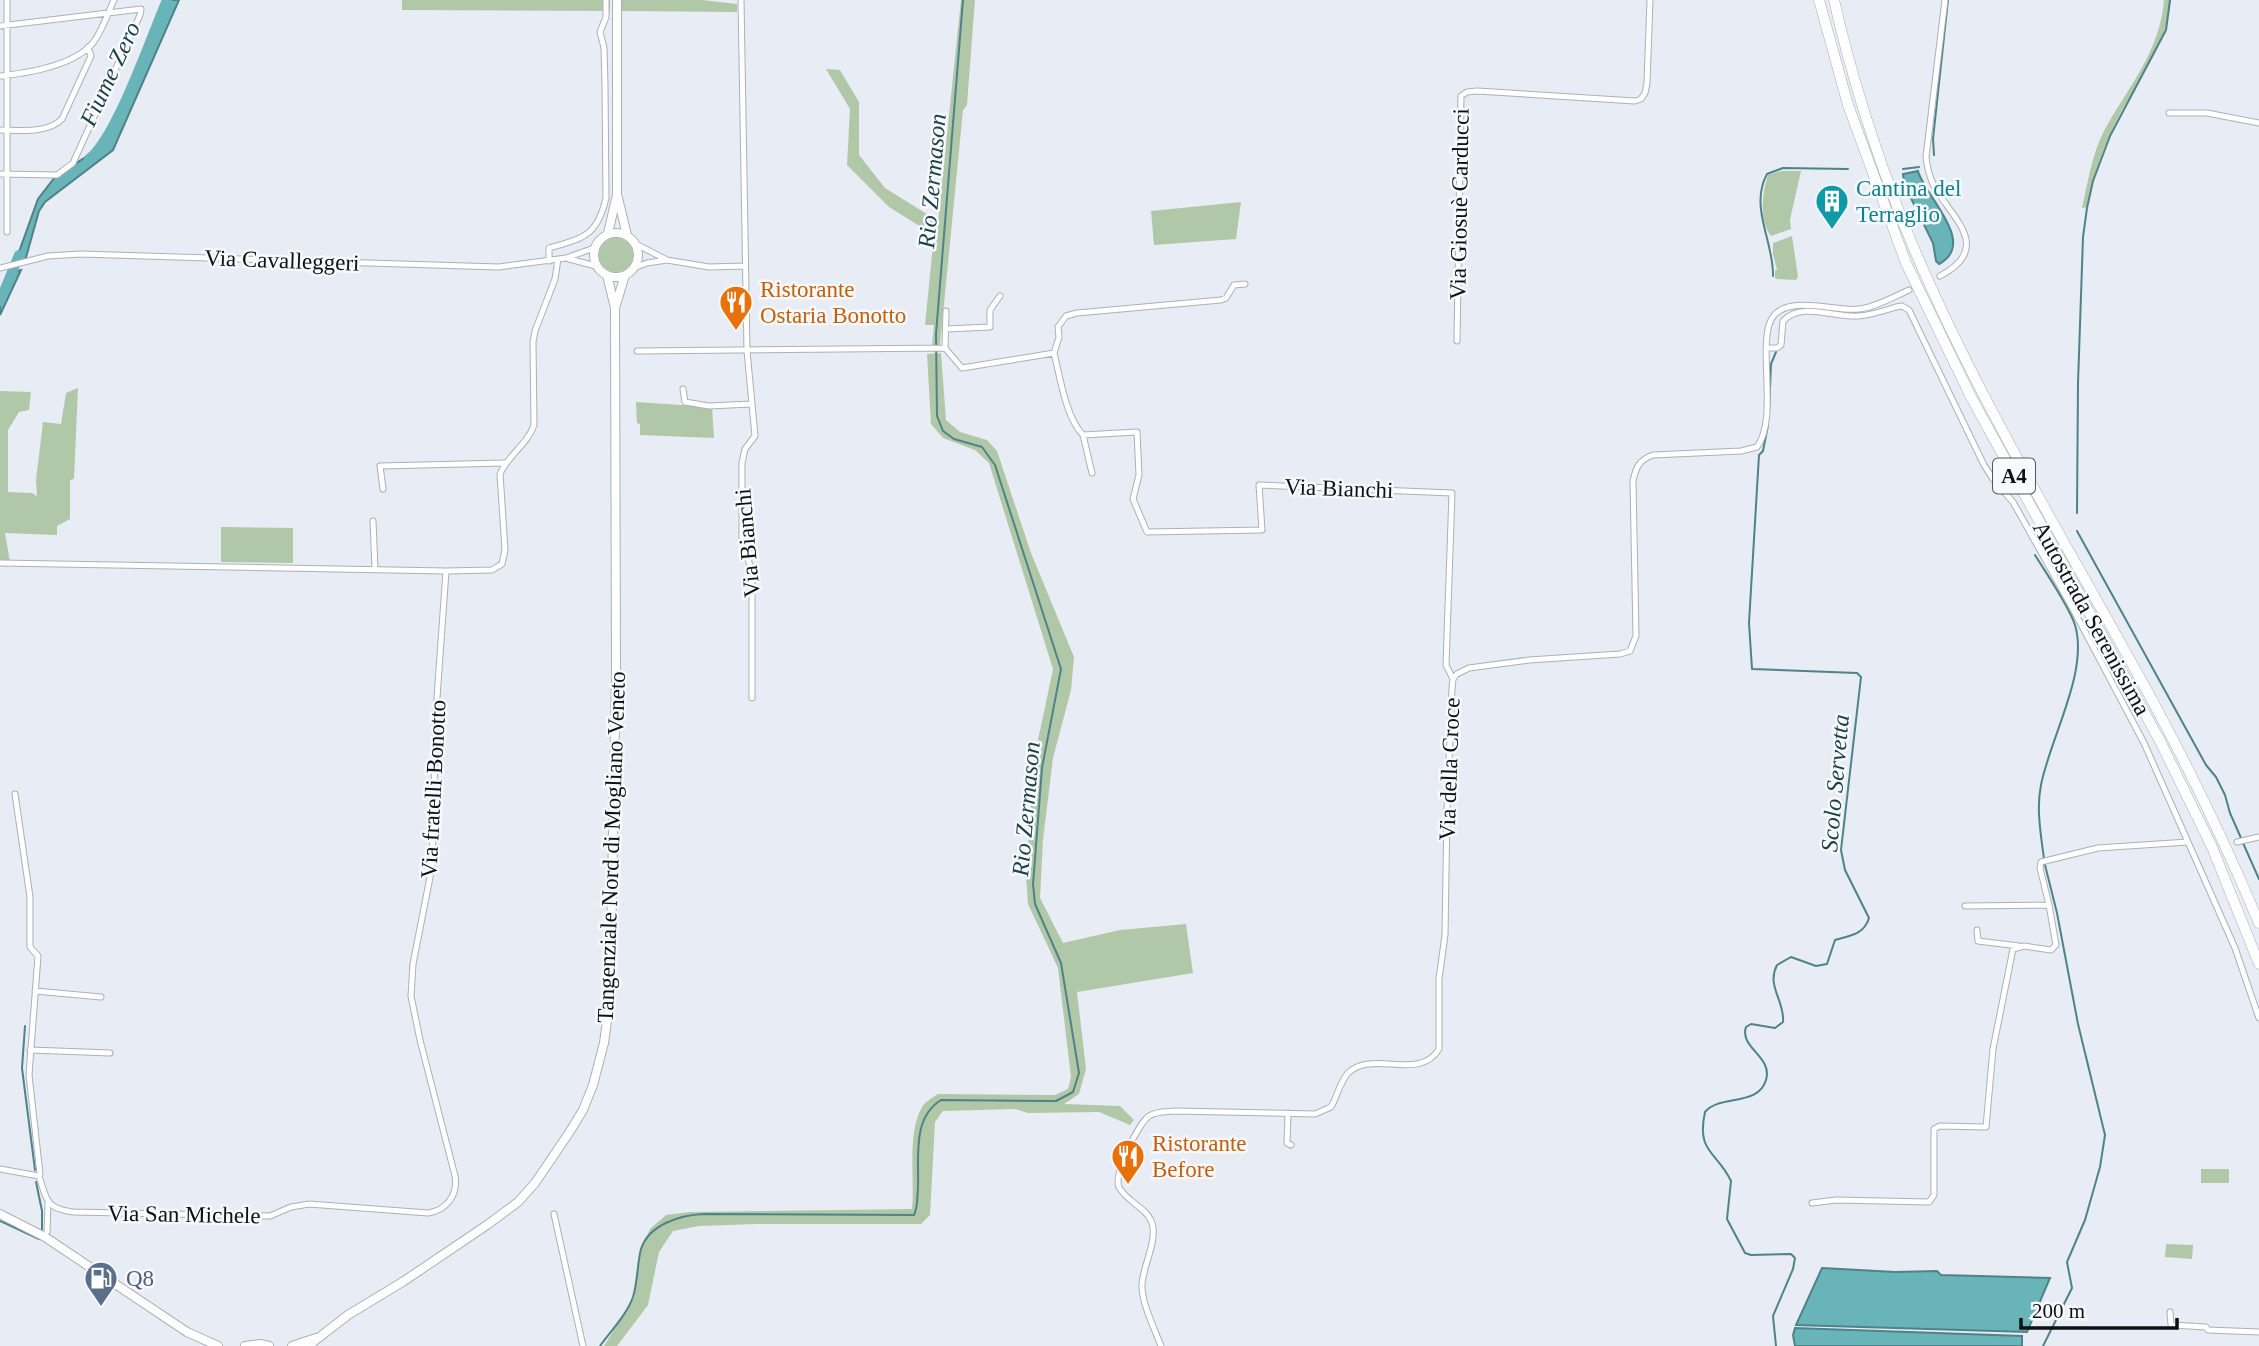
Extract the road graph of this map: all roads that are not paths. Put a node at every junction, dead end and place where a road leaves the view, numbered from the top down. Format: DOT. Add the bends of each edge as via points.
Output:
graph roads {
  1 [pos="7,0"];
  2 [pos="114,0"];
  3 [pos="606,0"];
  4 [pos="617,0"];
  5 [pos="741,0"];
  6 [pos="1650,0"];
  7 [pos="1819,0"];
  8 [pos="1834,0"];
  9 [pos="1945,0"];
  10 [pos="108,13"];
  11 [pos="3,25"];
  12 [pos="88,47"];
  13 [pos="3,76"];
  14 [pos="2169,113"];
  15 [pos="2259,123"];
  16 [pos="3,130"];
  17 [pos="3,175"];
  18 [pos="617,195"];
  19 [pos="3,215"];
  20 [pos="7,232"];
  21 [pos="608,233"];
  22 [pos="627,235"];
  23 [pos="634,243"];
  24 [pos="594,248"];
  25 [pos="566,258"];
  26 [pos="558,259"];
  27 [pos="667,260"];
  28 [pos="549,261"];
  29 [pos="596,266"];
  30 [pos="745,266"];
  31 [pos="0,268"];
  32 [pos="634,268"];
  33 [pos="607,275"];
  34 [pos="625,275"];
  35 [pos="1940,276"];
  36 [pos="1245,284"];
  37 [pos="1909,290"];
  38 [pos="1000,296"];
  39 [pos="615,308"];
  40 [pos="946,311"];
  41 [pos="947,329"];
  42 [pos="1457,341"];
  43 [pos="943,348"];
  44 [pos="1768,348"];
  45 [pos="637,351"];
  46 [pos="747,351"];
  47 [pos="1054,353"];
  48 [pos="683,389"];
  49 [pos="751,404"];
  50 [pos="1083,435"];
  51 [pos="505,463"];
  52 [pos="1092,473"];
  53 [pos="383,489"];
  54 [pos="373,522"];
  55 [pos="0,563"];
  56 [pos="375,569"];
  57 [pos="446,571"];
  58 [pos="1453,679"];
  59 [pos="752,698"];
  60 [pos="15,794"];
  61 [pos="2259,837"];
  62 [pos="2241,841"];
  63 [pos="2188,842"];
  64 [pos="2049,905"];
  65 [pos="1965,906"];
  66 [pos="2259,923"];
  67 [pos="1977,930"];
  68 [pos="2019,946"];
  69 [pos="2259,964"];
  70 [pos="35,991"];
  71 [pos="101,997"];
  72 [pos="2259,1018"];
  73 [pos="30,1050"];
  74 [pos="110,1053"];
  75 [pos="1288,1113"];
  76 [pos="1291,1145"];
  77 [pos="0,1169"];
  78 [pos="39,1176"];
  79 [pos="48,1203"];
  80 [pos="1812,1203"];
  81 [pos="444,1207"];
  82 [pos="0,1214"];
  83 [pos="554,1214"];
  84 [pos="47,1232"];
  85 [pos="2170,1312"];
  86 [pos="187,1332"];
  87 [pos="2259,1332"];
  88 [pos="316,1338"];
  89 [pos="204,1346"];
  90 [pos="218,1346"];
  91 [pos="245,1346"];
  92 [pos="269,1346"];
  93 [pos="292,1346"];
  94 [pos="308,1346"];
  95 [pos="583,1346"];
  96 [pos="1161,1346"];
  1 -- 11 [label="street"];
  2 -- 10 [label="street"];
  3 -- 28 [label="street" via="600,32 606,85 606,198 594,229 586,237 549,248"];
  4 -- 18 [label="main road"];
  5 -- 30 [label="street, Via Bianchi"];
  6 -- 42 [label="street, Via Giosuè Carducci" via="1647,83 1641,99 1477,91 1461,96"];
  7 -- 69 [label="highway, Autostrada Serenissima / A4" via="1847,105 1906,263 1971,397 2175,772 2212,847"];
  8 -- 66 [label="highway, Autostrada Serenissima / A4" via="1887,180 1945,316 2194,781"];
  9 -- 35 [label="street" via="1927,160 1934,186 1962,224 1966,238 1958,262"];
  10 -- 11 [label="street"];
  10 -- 12 [label="street"];
  10 -- 17 [label="street" via="141,9 73,163 57,175"];
  11 -- 13 [label="street"];
  12 -- 13 [label="street" via="46,69"];
  12 -- 16 [label="street" via="91,56 55,127"];
  13 -- 16 [label="street"];
  14 -- 15 [label="street" via="2207,113"];
  16 -- 17 [label="street"];
  17 -- 19 [label="street"];
  18 -- 21 [label="main road"];
  18 -- 22 [label="main road"];
  19 -- 20 [label="street"];
  21 -- 22 [label="main road"];
  21 -- 24 [label="main road"];
  22 -- 23 [label="main road"];
  23 -- 27 [label="street"];
  23 -- 32 [label="main road" via="638,253"];
  24 -- 25 [label="street"];
  24 -- 29 [label="main road"];
  25 -- 26 [label="street, Via Cavalleggeri"];
  25 -- 29 [label="street"];
  26 -- 28 [label="street, Via Cavalleggeri"];
  26 -- 51 [label="street" via="535,331 534,425"];
  27 -- 30 [label="street" via="709,267"];
  27 -- 32 [label="street"];
  28 -- 31 [label="street, Via Cavalleggeri" via="499,267 81,254 48,256"];
  29 -- 33 [label="main road"];
  30 -- 46 [label="street, Via Bianchi"];
  32 -- 34 [label="main road"];
  33 -- 34 [label="main road"];
  33 -- 39 [label="main road"];
  34 -- 39 [label="main road"];
  36 -- 47 [label="street" via="1234,285 1221,300 1066,316 1058,327"];
  37 -- 44 [label="street, Via della Croce" via="1857,310 1796,305 1769,324"];
  38 -- 41 [label="street" via="990,310 990,327"];
  39 -- 88 [label="main road, Tangenziale Nord di Mogliano Veneto" via="616,671 610,999 593,1084 557,1153 518,1202"];
  40 -- 41 [label="street"];
  41 -- 43 [label="street"];
  43 -- 46 [label="street"];
  43 -- 47 [label="street" via="962,368"];
  44 -- 58 [label="street, Via della Croce" via="1766,409 1757,447 1741,452 1653,455 1636,467 1636,636 1630,651 1469,668"];
  44 -- 63 [label="street" via="1781,345 1783,321 1795,312 1854,316 1902,306 1909,310 1984,465 2013,502 2144,743"];
  45 -- 46 [label="street"];
  46 -- 49 [label="street, Via Bianchi"];
  47 -- 50 [label="street" via="1065,399"];
  48 -- 49 [label="street" via="685,402"];
  49 -- 59 [label="street, Via Bianchi" via="755,436 742,463 742,539 752,572"];
  50 -- 52 [label="street"];
  50 -- 58 [label="street, Via Bianchi" via="1138,432 1140,463 1133,499 1147,532 1262,530 1259,485 1452,493 1447,665"];
  51 -- 53 [label="street" via="380,466"];
  51 -- 57 [label="street" via="500,474 502,564 492,570"];
  54 -- 56 [label="street"];
  55 -- 56 [label="street"];
  56 -- 57 [label="street"];
  57 -- 81 [label="street, Via fratelli Bonotto" via="432,867 411,996 456,1182"];
  58 -- 75 [label="street, Via della Croce" via="1439,1049 1434,1058 1418,1065 1357,1067 1346,1075 1331,1107 1315,1114"];
  60 -- 70 [label="street" via="30,897 30,947 38,957"];
  61 -- 62 [label="street"];
  63 -- 64 [label="street" via="2108,847 2046,861 2039,868"];
  63 -- 72 [label="street" via="2235,948"];
  64 -- 65 [label="street"];
  64 -- 68 [label="street" via="2054,948"];
  67 -- 68 [label="street" via="1978,941"];
  68 -- 80 [label="street" via="2012,954 1993,1049 1988,1124 1983,1128 1934,1129 1932,1199 1924,1203"];
  70 -- 71 [label="street"];
  70 -- 73 [label="street"];
  73 -- 74 [label="street"];
  73 -- 78 [label="street"];
  75 -- 76 [label="street" via="1287,1143"];
  75 -- 96 [label="street, Via della Croce" via="1159,1112 1137,1131 1117,1185 1152,1221 1153,1237 1141,1287"];
  77 -- 78 [label="street"];
  78 -- 79 [label="street"];
  79 -- 81 [label="street, Via San Michele" via="73,1212 270,1216 302,1204 428,1213"];
  79 -- 84 [label="street"];
  82 -- 86 [label="main road" via="45,1237"];
  83 -- 95 [label="street"];
  85 -- 87 [label="street" via="2171,1325"];
  86 -- 89 [label="main road"];
  86 -- 90 [label="main road"];
  88 -- 93 [label="main road, Tangenziale Nord di Mogliano Veneto"];
  88 -- 94 [label="main road, Tangenziale Nord di Mogliano Veneto"];
  91 -- 92 [label="main road"];
}
